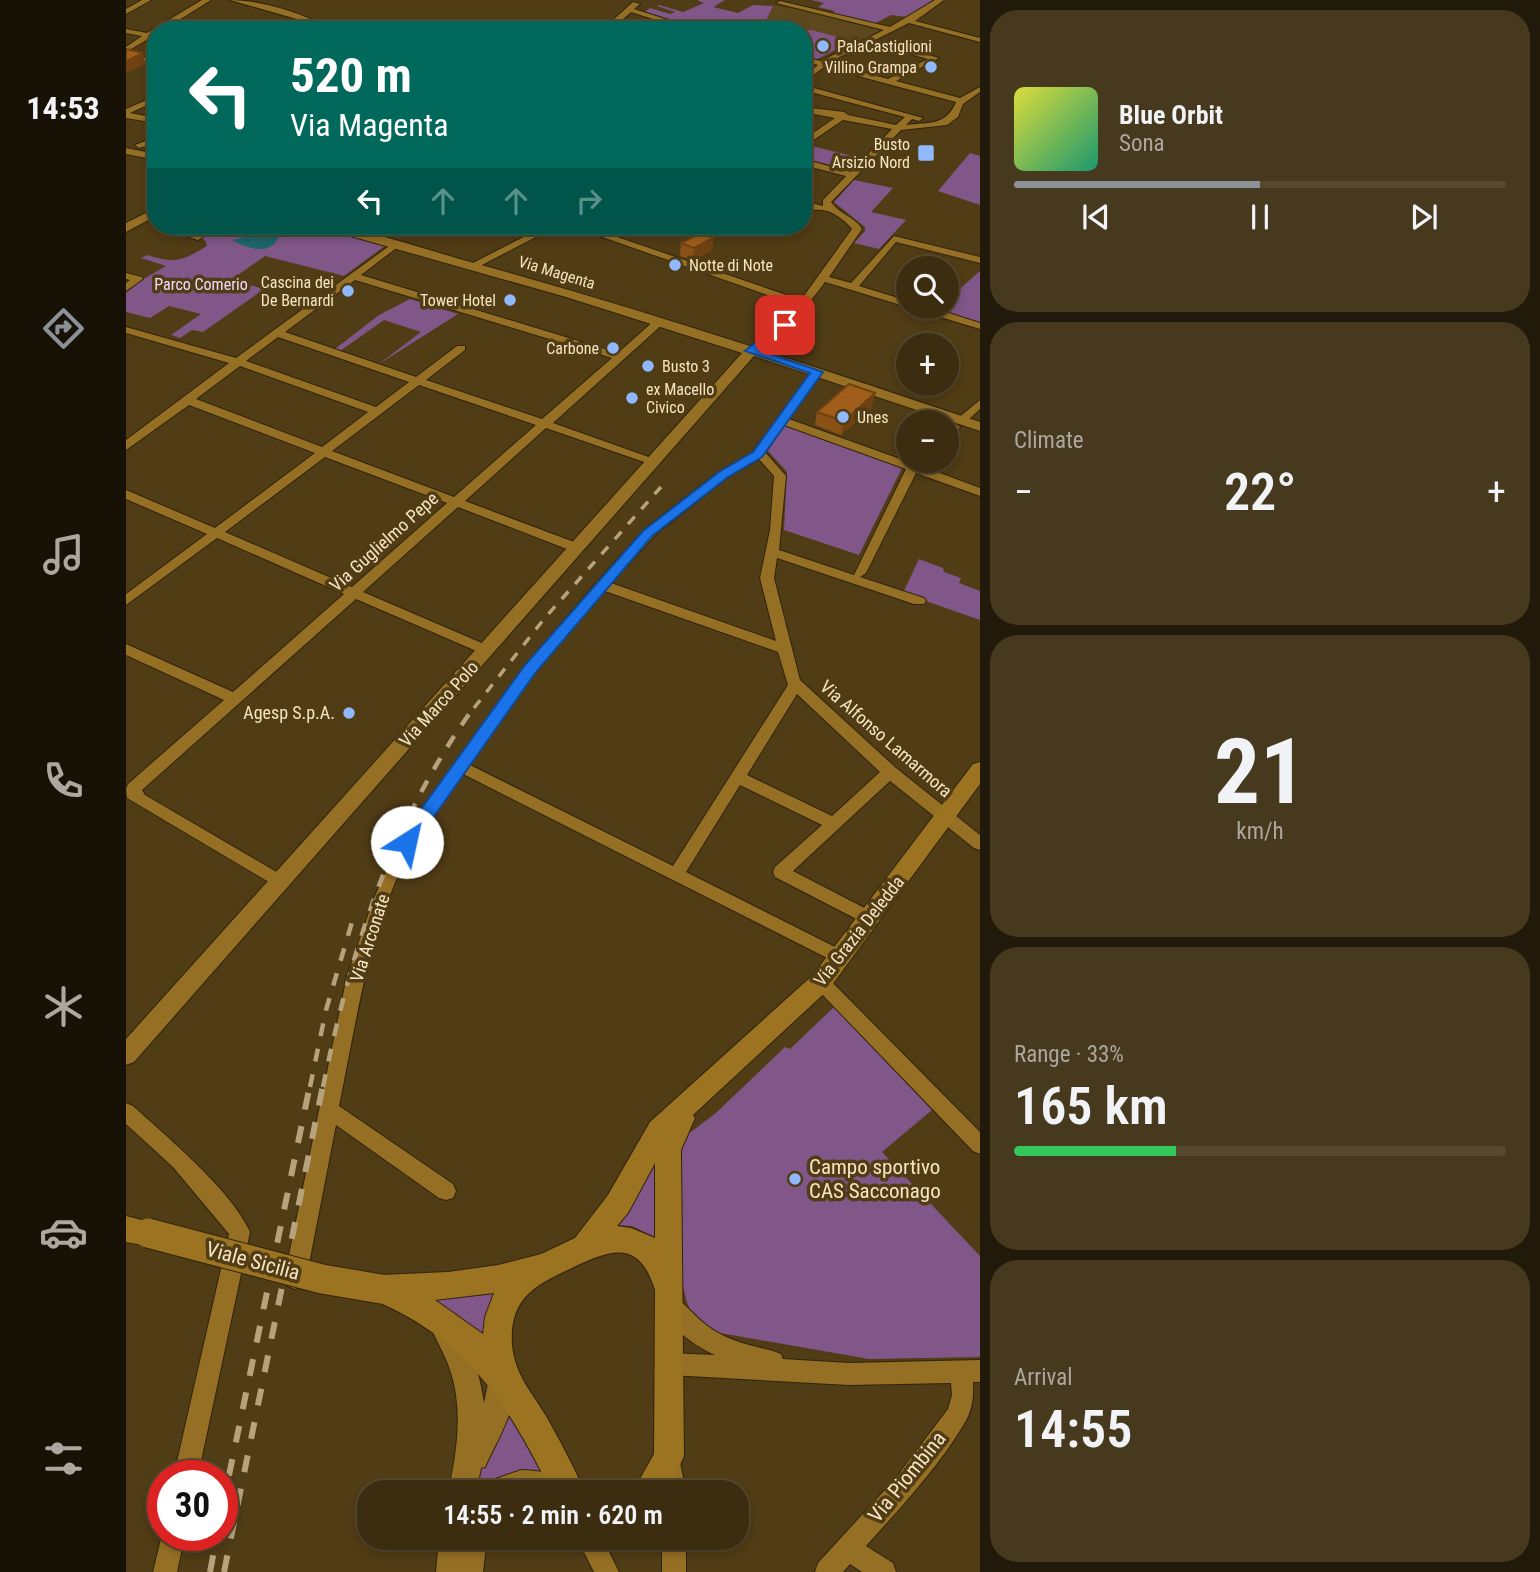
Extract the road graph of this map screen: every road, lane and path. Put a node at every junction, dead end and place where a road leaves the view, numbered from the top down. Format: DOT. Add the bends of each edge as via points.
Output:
graph roads {
  1 [pos="146,0"];
  2 [pos="207,0"];
  3 [pos="234,0"];
  4 [pos="632,0"];
  5 [pos="940,0"];
  6 [pos="780,3"];
  7 [pos="630,10"];
  8 [pos="126,12"];
  9 [pos="173,21"];
  10 [pos="309,21"];
  11 [pos="617,21"];
  12 [pos="666,21"];
  13 [pos="906,22"];
  14 [pos="878,26"];
  15 [pos="890,29"];
  16 [pos="126,31"];
  17 [pos="147,32"];
  18 [pos="147,38"];
  19 [pos="868,40"];
  20 [pos="980,40"];
  21 [pos="126,52"];
  22 [pos="147,59"];
  23 [pos="812,62"];
  24 [pos="821,64"];
  25 [pos="812,72"];
  26 [pos="888,82"];
  27 [pos="812,89"];
  28 [pos="980,89"];
  29 [pos="962,101"];
  30 [pos="863,102"];
  31 [pos="147,103"];
  32 [pos="812,111"];
  33 [pos="126,114"];
  34 [pos="908,115"];
  35 [pos="841,117"];
  36 [pos="147,119"];
  37 [pos="940,123"];
  38 [pos="898,128"];
  39 [pos="812,138"];
  40 [pos="126,143"];
  41 [pos="147,145"];
  42 [pos="126,151"];
  43 [pos="147,155"];
  44 [pos="812,164"];
  45 [pos="853,174"];
  46 [pos="812,207"];
  47 [pos="828,208"];
  48 [pos="147,216"];
  49 [pos="141,220"];
  50 [pos="147,222"];
  51 [pos="126,228"];
  52 [pos="194,235"];
  53 [pos="358,235"];
  54 [pos="534,235"];
  55 [pos="602,235"];
  56 [pos="198,236"];
  57 [pos="396,244"];
  58 [pos="980,260"];
  59 [pos="474,265"];
  60 [pos="126,276"];
  61 [pos="353,276"];
  62 [pos="822,278"];
  63 [pos="853,287"];
  64 [pos="126,288"];
  65 [pos="896,300"];
  66 [pos="802,304"];
  67 [pos="957,319"];
  68 [pos="660,321"];
  69 [pos="980,326"];
  70 [pos="126,330"];
  71 [pos="276,334"];
  72 [pos="461,348"];
  73 [pos="751,351"];
  74 [pos="620,356"];
  75 [pos="238,362"];
  76 [pos="815,374"];
  77 [pos="416,382"];
  78 [pos="187,400"];
  79 [pos="980,403"];
  80 [pos="907,410"];
  81 [pos="908,410"];
  82 [pos="376,411"];
  83 [pos="781,419"];
  84 [pos="959,421"];
  85 [pos="543,424"];
  86 [pos="959,427"];
  87 [pos="980,427"];
  88 [pos="959,429"];
  89 [pos="980,436"];
  90 [pos="126,446"];
  91 [pos="322,452"];
  92 [pos="759,452"];
  93 [pos="896,457"];
  94 [pos="654,461"];
  95 [pos="912,473"];
  96 [pos="937,473"];
  97 [pos="980,492"];
  98 [pos="126,494"];
  99 [pos="455,502"];
  100 [pos="215,533"];
  101 [pos="577,548"];
  102 [pos="771,552"];
  103 [pos="859,573"];
  104 [pos="602,585"];
  105 [pos="354,593"];
  106 [pos="126,601"];
  107 [pos="919,601"];
  108 [pos="126,649"];
  109 [pos="785,649"];
  110 [pos="486,650"];
  111 [pos="795,685"];
  112 [pos="234,699"];
  113 [pos="461,767"];
  114 [pos="980,769"];
  115 [pos="890,772"];
  116 [pos="737,777"];
  117 [pos="945,817"];
  118 [pos="833,823"];
  119 [pos="980,844"];
  120 [pos="676,874"];
  121 [pos="279,882"];
  122 [pos="870,919"];
  123 [pos="841,958"];
  124 [pos="821,982"];
  125 [pos="126,1055"];
  126 [pos="718,1076"];
  127 [pos="328,1109"];
  128 [pos="126,1112"];
  129 [pos="980,1145"];
  130 [pos="446,1191"];
  131 [pos="133,1233"];
  132 [pos="586,1244"];
  133 [pos="541,1267"];
  134 [pos="293,1285"];
  135 [pos="381,1289"];
  136 [pos="669,1297"];
  137 [pos="434,1314"];
  138 [pos="670,1364"];
  139 [pos="816,1372"];
  140 [pos="970,1372"];
  141 [pos="502,1373"];
  142 [pos="669,1455"];
  143 [pos="189,1460"];
  144 [pos="465,1480"];
  145 [pos="466,1480"];
  146 [pos="561,1480"];
  147 [pos="657,1480"];
  148 [pos="672,1480"];
  149 [pos="848,1549"];
  150 [pos="453,1550"];
  151 [pos="471,1550"];
  152 [pos="595,1550"];
  153 [pos="674,1550"];
  154 [pos="170,1551"];
  155 [pos="165,1572"];
  156 [pos="451,1572"];
  157 [pos="468,1572"];
  158 [pos="607,1572"];
  159 [pos="674,1572"];
  160 [pos="827,1572"];
  161 [pos="884,1572"];
  1 -- 8 [label="street"];
  2 -- 9 [label="street"];
  3 -- 10 [label="street"];
  4 -- 7 [label="street" via="636,5"];
  5 -- 13 [label="street"];
  6 -- 14 [label="street"];
  7 -- 11 [label="street"];
  7 -- 12 [label="street"];
  13 -- 14 [label="street" via="887,21"];
  13 -- 15 [label="street"];
  13 -- 20 [label="street"];
  14 -- 15 [label="street"];
  15 -- 19 [label="street"];
  16 -- 17 [label="street"];
  18 -- 21 [label="street"];
  19 -- 24 [label="street"];
  19 -- 26 [label="street" via="934,58"];
  21 -- 22 [label="street"];
  23 -- 24 [label="street"];
  24 -- 25 [label="street"];
  24 -- 26 [label="street"];
  26 -- 29 [label="street"];
  27 -- 30 [label="street"];
  28 -- 29 [label="street"];
  29 -- 37 [label="street" via="948,122"];
  30 -- 34 [label="street"];
  30 -- 35 [label="street"];
  31 -- 33 [label="street"];
  32 -- 35 [label="street"];
  33 -- 36 [label="street"];
  34 -- 37 [label="street"];
  34 -- 38 [label="street"];
  35 -- 38 [label="street"];
  35 -- 39 [label="street"];
  37 -- 38 [label="street"];
  38 -- 45 [label="street"];
  40 -- 41 [label="street"];
  42 -- 43 [label="street"];
  44 -- 45 [label="street"];
  45 -- 47 [label="street" via="827,201"];
  46 -- 47 [label="street"];
  47 -- 62 [label="street" via="858,227"];
  48 -- 49 [label="street"];
  49 -- 50 [label="street"];
  49 -- 51 [label="street"];
  52 -- 56 [label="street"];
  53 -- 57 [label="street, Via Magenta"];
  54 -- 59 [label="street"];
  55 -- 66 [label="street"];
  57 -- 59 [label="street, Via Magenta"];
  57 -- 61 [label="street"];
  58 -- 63 [label="street" via="894,239"];
  59 -- 68 [label="street, Via Magenta"];
  60 -- 64 [label="street" via="138,279"];
  61 -- 71 [label="street"];
  61 -- 74 [label="street"];
  62 -- 63 [label="street"];
  62 -- 66 [label="street"];
  63 -- 65 [label="street"];
  66 -- 73 [label="street" via="785,325"];
  67 -- 69 [label="street"];
  68 -- 73 [label="street, Via Magenta"];
  68 -- 74 [label="street, Via Guglielmo Pepe"];
  70 -- 75 [label="street"];
  71 -- 75 [label="street"];
  71 -- 77 [label="street"];
  72 -- 77 [label="street"];
  73 -- 76 [label="street, Via Magenta"];
  73 -- 94 [label="street, Via Marco Polo"];
  74 -- 85 [label="street, Via Guglielmo Pepe"];
  75 -- 78 [label="street"];
  75 -- 82 [label="street"];
  76 -- 80 [label="street, Via Magenta"];
  76 -- 81 [label="street, Via Magenta"];
  76 -- 83 [label="street, Via Arconate"];
  77 -- 82 [label="street"];
  77 -- 85 [label="street"];
  78 -- 90 [label="street"];
  78 -- 91 [label="street"];
  79 -- 84 [label="street"];
  82 -- 91 [label="street"];
  83 -- 92 [label="street, Via Arconate"];
  83 -- 93 [label="street"];
  85 -- 94 [label="street"];
  85 -- 99 [label="street, Via Guglielmo Pepe"];
  86 -- 87 [label="street, Via Magenta"];
  88 -- 89 [label="street, Via Magenta"];
  91 -- 99 [label="street"];
  91 -- 100 [label="street"];
  92 -- 102 [label="street, Via Alfonso Lamarmora" via="780,476"];
  92 -- 104 [label="street, Via Arconate" via="650,531"];
  94 -- 101 [label="street, Via Marco Polo"];
  95 -- 103 [label="street"];
  96 -- 97 [label="street"];
  98 -- 100 [label="street"];
  99 -- 101 [label="street"];
  99 -- 105 [label="street, Via Guglielmo Pepe"];
  100 -- 105 [label="street"];
  100 -- 106 [label="street"];
  101 -- 110 [label="street, Via Marco Polo"];
  102 -- 107 [label="street"];
  102 -- 109 [label="street, Via Alfonso Lamarmora" via="767,581"];
  104 -- 109 [label="street"];
  104 -- 113 [label="street, Via Arconate" via="531,668"];
  105 -- 110 [label="street"];
  105 -- 112 [label="street, Via Guglielmo Pepe"];
  108 -- 112 [label="street"];
  109 -- 111 [label="street, Via Alfonso Lamarmora"];
  110 -- 121 [label="street, Via Marco Polo"];
  111 -- 115 [label="street, Via Alfonso Lamarmora"];
  111 -- 116 [label="street"];
  112 -- 121 [label="street, Via Guglielmo Pepe" via="133,791 139,799"];
  113 -- 120 [label="street"];
  113 -- 127 [label="street, Via Arconate" via="411,835 382,898 356,976"];
  114 -- 117 [label="main road, Via Grazia Deledda"];
  115 -- 117 [label="street, Via Alfonso Lamarmora"];
  115 -- 118 [label="street"];
  116 -- 118 [label="street"];
  116 -- 120 [label="street"];
  117 -- 119 [label="street, Via Alfonso Lamarmora"];
  117 -- 122 [label="main road, Via Grazia Deledda"];
  118 -- 122 [label="street" via="781,872"];
  120 -- 123 [label="street"];
  121 -- 125 [label="street, Via Marco Polo"];
  122 -- 123 [label="main road, Via Grazia Deledda"];
  123 -- 124 [label="main road, Via Grazia Deledda"];
  124 -- 126 [label="main road, Via Grazia Deledda"];
  124 -- 129 [label="street"];
  126 -- 132 [label="main road, Via Grazia Deledda" via="659,1130 618,1204"];
  126 -- 136 [label="main road, Via Grazia Deledda" via="681,1119 669,1142"];
  127 -- 130 [label="street"];
  127 -- 134 [label="street, Via Arconate"];
  128 -- 143 [label="street" via="180,1161 240,1232"];
  131 -- 135 [label="main road, Viale Sicilia, bridge"];
  132 -- 133 [label="main road"];
  132 -- 136 [label="main road" via="622,1239 641,1246 659,1260"];
  133 -- 135 [label="main road" via="468,1285"];
  133 -- 141 [label="main road" via="515,1285 502,1304 495,1337"];
  135 -- 137 [label="main road"];
  136 -- 138 [label="main road, Via Grazia Deledda"];
  136 -- 139 [label="street" via="698,1335 724,1351"];
  137 -- 141 [label="main road" via="466,1336"];
  137 -- 144 [label="street" via="457,1351 469,1387 473,1420"];
  138 -- 139 [label="street"];
  138 -- 142 [label="main road, Via Grazia Deledda"];
  139 -- 140 [label="street"];
  140 -- 149 [label="street, Via Piombina" via="957,1415 903,1487"];
  141 -- 145 [label="street" via="492,1420"];
  141 -- 146 [label="main road"];
  142 -- 147 [label="main road"];
  142 -- 148 [label="street"];
  149 -- 160 [label="street, Via Piombina"];
  149 -- 161 [label="street"];
  150 -- 156 [label="street"];
  151 -- 157 [label="street"];
  152 -- 158 [label="street"];
  153 -- 159 [label="street"];
  154 -- 155 [label="street"];
}
